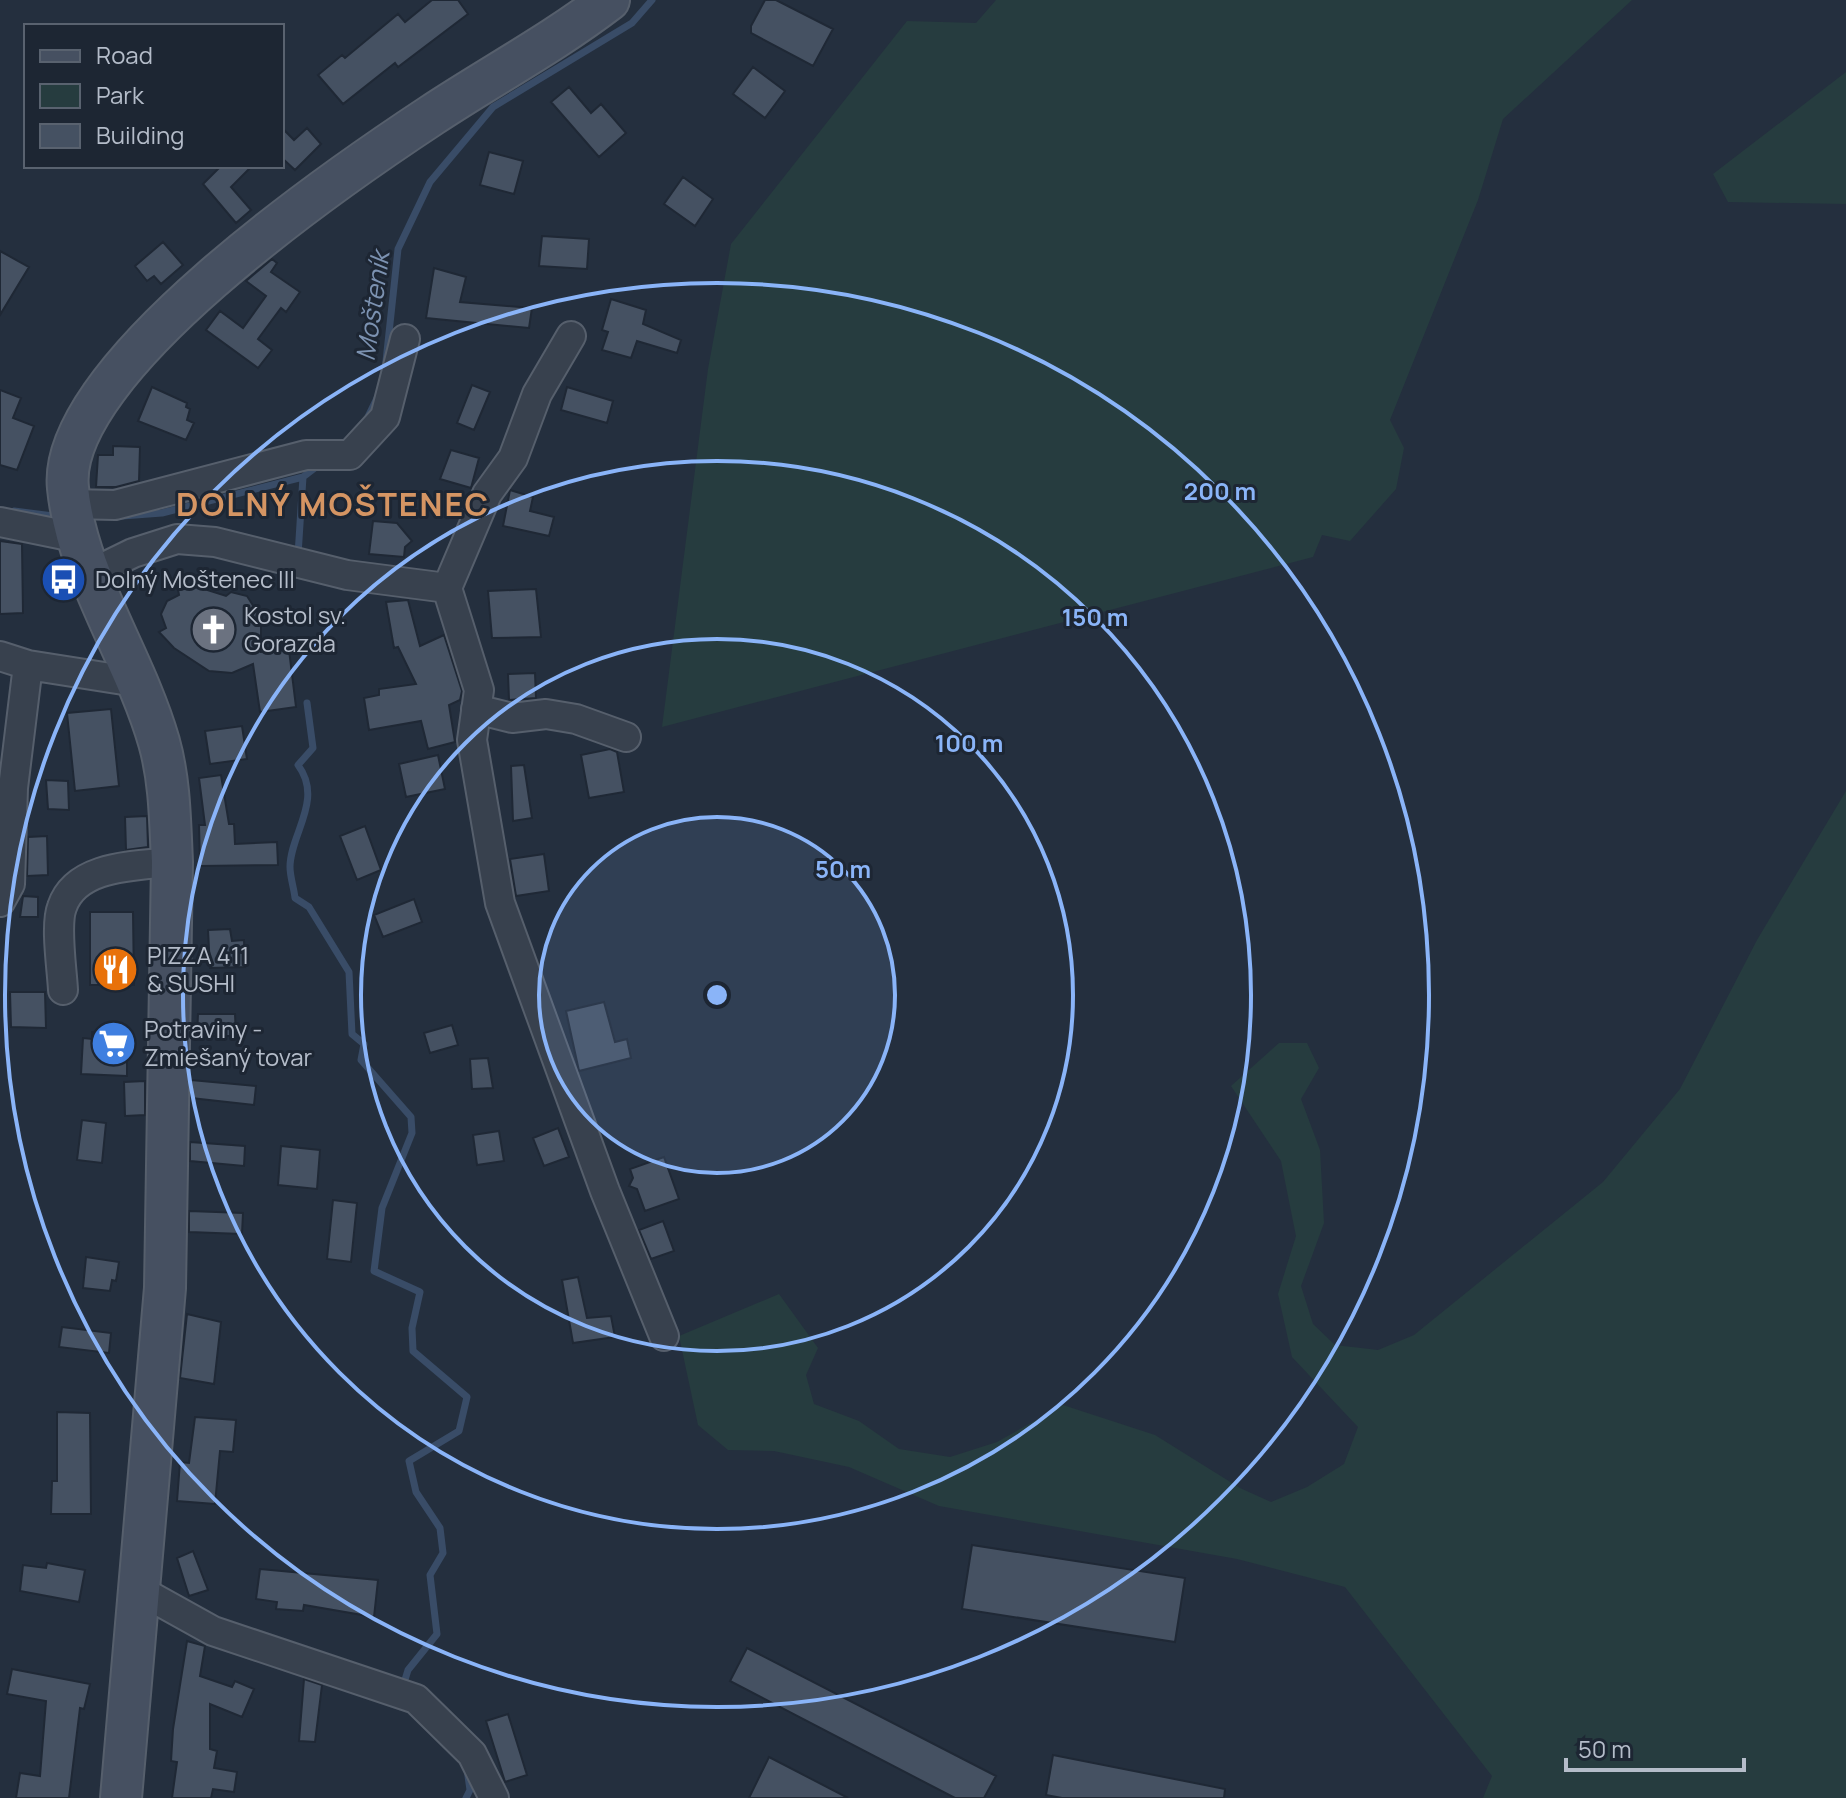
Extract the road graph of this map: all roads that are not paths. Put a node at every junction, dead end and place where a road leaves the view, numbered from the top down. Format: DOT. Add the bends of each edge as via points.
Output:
graph roads {
  1 [pos="609,0"];
  2 [pos="571,336"];
  3 [pos="405,339"];
  4 [pos="0,522"];
  5 [pos="72,523"];
  6 [pos="90,574"];
  7 [pos="447,588"];
  8 [pos="0,656"];
  9 [pos="28,665"];
  10 [pos="136,682"];
  11 [pos="476,709"];
  12 [pos="626,737"];
  13 [pos="172,862"];
  14 [pos="0,902"];
  15 [pos="63,990"];
  16 [pos="664,1336"];
  17 [pos="141,1591"];
  18 [pos="121,1798"];
  19 [pos="494,1798"];
  1 -- 5 [label="street" via="299,209 166,321 77,431 67,461"];
  2 -- 7 [label="street" via="537,394 513,458 487,494"];
  3 -- 5 [label="street" via="385,417 350,455 306,455 115,505"];
  4 -- 5 [label="street"];
  5 -- 6 [label="street"];
  6 -- 7 [label="street" via="177,539 215,542 347,575"];
  6 -- 10 [label="street"];
  7 -- 11 [label="street" via="479,690"];
  8 -- 9 [label="street"];
  9 -- 10 [label="street"];
  9 -- 14 [label="street" via="13,788 10,884"];
  10 -- 13 [label="street" via="166,773"];
  11 -- 12 [label="street" via="512,718 546,714 576,719"];
  11 -- 16 [label="street" via="472,740 500,903"];
  13 -- 15 [label="street" via="106,870 71,890 60,910"];
  13 -- 17 [label="street" via="165,1288"];
  17 -- 18 [label="street"];
  17 -- 19 [label="street" via="213,1631 407,1695 472,1754"];
}
